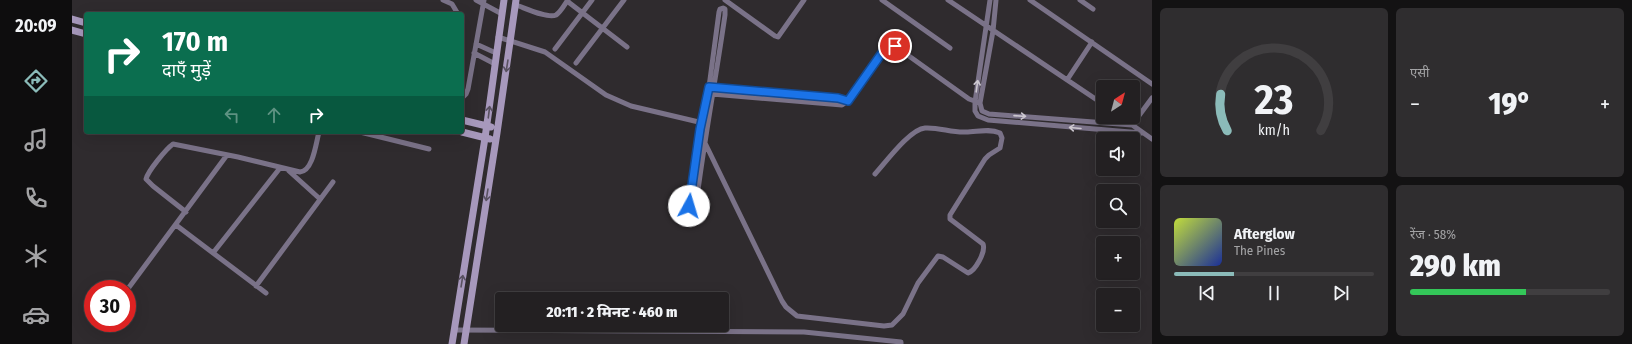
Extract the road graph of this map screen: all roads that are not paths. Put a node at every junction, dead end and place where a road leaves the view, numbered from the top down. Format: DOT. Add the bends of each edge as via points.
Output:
graph roads {
  1 [pos="443,0"];
  2 [pos="476,0"];
  3 [pos="504,0"];
  4 [pos="592,0"];
  5 [pos="624,0"];
  6 [pos="725,0"];
  7 [pos="804,0"];
  8 [pos="882,0"];
  9 [pos="948,0"];
  10 [pos="990,0"];
  11 [pos="996,0"];
  12 [pos="1080,0"];
  13 [pos="567,1"];
  14 [pos="1034,1"];
  15 [pos="483,2"];
  16 [pos="516,3"];
  17 [pos="1093,8"];
  18 [pos="457,12"];
  19 [pos="582,13"];
  20 [pos="502,14"];
  21 [pos="72,19"];
  22 [pos="84,22"];
  23 [pos="986,27"];
  24 [pos="602,28"];
  25 [pos="72,30"];
  26 [pos="993,31"];
  27 [pos="84,33"];
  28 [pos="498,37"];
  29 [pos="511,40"];
  30 [pos="1092,42"];
  31 [pos="476,44"];
  32 [pos="627,47"];
  33 [pos="556,48"];
  34 [pos="950,48"];
  35 [pos="474,52"];
  36 [pos="496,53"];
  37 [pos="576,63"];
  38 [pos="495,64"];
  39 [pos="1067,80"];
  40 [pos="1152,84"];
  41 [pos="709,87"];
  42 [pos="715,87"];
  43 [pos="708,94"];
  44 [pos="714,94"];
  45 [pos="464,96"];
  46 [pos="1152,98"];
  47 [pos="1096,99"];
  48 [pos="848,101"];
  49 [pos="978,102"];
  50 [pos="982,111"];
  51 [pos="978,116"];
  52 [pos="464,121"];
  53 [pos="701,123"];
  54 [pos="708,125"];
  55 [pos="1132,125"];
  56 [pos="487,127"];
  57 [pos="498,128"];
  58 [pos="464,132"];
  59 [pos="1142,133"];
  60 [pos="319,134"];
  61 [pos="368,134"];
  62 [pos="486,138"];
  63 [pos="1152,139"];
  64 [pos="496,140"];
  65 [pos="704,143"];
  66 [pos="429,149"];
  67 [pos="227,155"];
  68 [pos="280,168"];
  69 [pos="288,170"];
  70 [pos="876,174"];
  71 [pos="333,182"];
  72 [pos="320,199"];
  73 [pos="186,212"];
  74 [pos="176,225"];
  75 [pos="213,253"];
  76 [pos="135,280"];
  77 [pos="256,286"];
  78 [pos="266,293"];
  79 [pos="467,327"];
  80 [pos="454,329"];
  81 [pos="452,344"];
  82 [pos="464,344"];
  83 [pos="901,344"];
  1 -- 18 [label="street" via="452,4"];
  2 -- 15 [label="street"];
  3 -- 20 [label="street"];
  4 -- 19 [label="street"];
  5 -- 24 [label="street"];
  6 -- 7 [label="street" via="778,37"];
  8 -- 34 [label="street"];
  9 -- 23 [label="street"];
  10 -- 23 [label="street"];
  11 -- 26 [label="street"];
  12 -- 17 [label="street"];
  13 -- 16 [label="street" via="554,16 547,16"];
  13 -- 19 [label="street"];
  14 -- 30 [label="street"];
  15 -- 20 [label="street"];
  15 -- 31 [label="street"];
  16 -- 29 [label="street"];
  19 -- 24 [label="street"];
  19 -- 33 [label="street"];
  20 -- 28 [label="street"];
  21 -- 22 [label="street"];
  23 -- 26 [label="street"];
  49 -- 23 [label="street, one-way"];
  24 -- 32 [label="street"];
  24 -- 37 [label="street"];
  25 -- 27 [label="street"];
  26 -- 39 [label="street"];
  26 -- 49 [label="street"];
  28 -- 29 [label="street"];
  28 -- 36 [label="street"];
  29 -- 53 [label="street" via="545,52 612,98 644,110"];
  29 -- 57 [label="street, one-way"];
  30 -- 39 [label="street"];
  30 -- 40 [label="street"];
  31 -- 35 [label="street"];
  31 -- 36 [label="street"];
  35 -- 38 [label="street"];
  35 -- 45 [label="street" via="468,89"];
  36 -- 38 [label="street"];
  56 -- 38 [label="street, one-way"];
  39 -- 47 [label="street"];
  41 -- 42 [label="street"];
  41 -- 42 [label="street" via="719,12 723,8 725,15"];
  41 -- 43 [label="street"];
  42 -- 44 [label="street"];
  42 -- 48 [label="street"];
  43 -- 44 [label="street"];
  43 -- 53 [label="street"];
  44 -- 48 [label="street" via="838,106"];
  44 -- 54 [label="street"];
  46 -- 55 [label="street"];
  48 -- 49 [label="street" via="884,50 891,45"];
  49 -- 50 [label="street"];
  49 -- 51 [label="street" via="975,111"];
  50 -- 51 [label="street"];
  50 -- 55 [label="street, one-way" via="989,114"];
  59 -- 51 [label="street, one-way" via="988,120"];
  52 -- 56 [label="street"];
  53 -- 54 [label="street"];
  53 -- 65 [label="street" via="688,204 692,208 696,204"];
  54 -- 65 [label="street"];
  55 -- 59 [label="street"];
  56 -- 57 [label="street"];
  56 -- 62 [label="street"];
  57 -- 64 [label="street"];
  58 -- 62 [label="street"];
  59 -- 63 [label="street"];
  60 -- 69 [label="street" via="307,169 304,172"];
  61 -- 66 [label="street"];
  62 -- 64 [label="street"];
  80 -- 62 [label="street, one-way"];
  64 -- 79 [label="street, one-way"];
  65 -- 70 [label="street" via="782,301 797,316 878,326 892,325 903,314 918,283 938,256 968,273 973,270 984,250 983,244 950,219 950,215 985,159 1000,148 1000,133 983,130 966,132 919,129"];
  67 -- 68 [label="street"];
  67 -- 73 [label="street"];
  67 -- 73 [label="street" via="173,144 152,168 147,175 148,182"];
  68 -- 69 [label="street"];
  68 -- 75 [label="street"];
  69 -- 72 [label="street"];
  71 -- 72 [label="street"];
  72 -- 77 [label="street"];
  73 -- 74 [label="street"];
  74 -- 75 [label="street"];
  74 -- 76 [label="street"];
  75 -- 77 [label="street"];
  77 -- 78 [label="street"];
  79 -- 80 [label="street"];
  79 -- 82 [label="street"];
  79 -- 83 [label="street" via="804,332"];
  80 -- 81 [label="street"];
}
